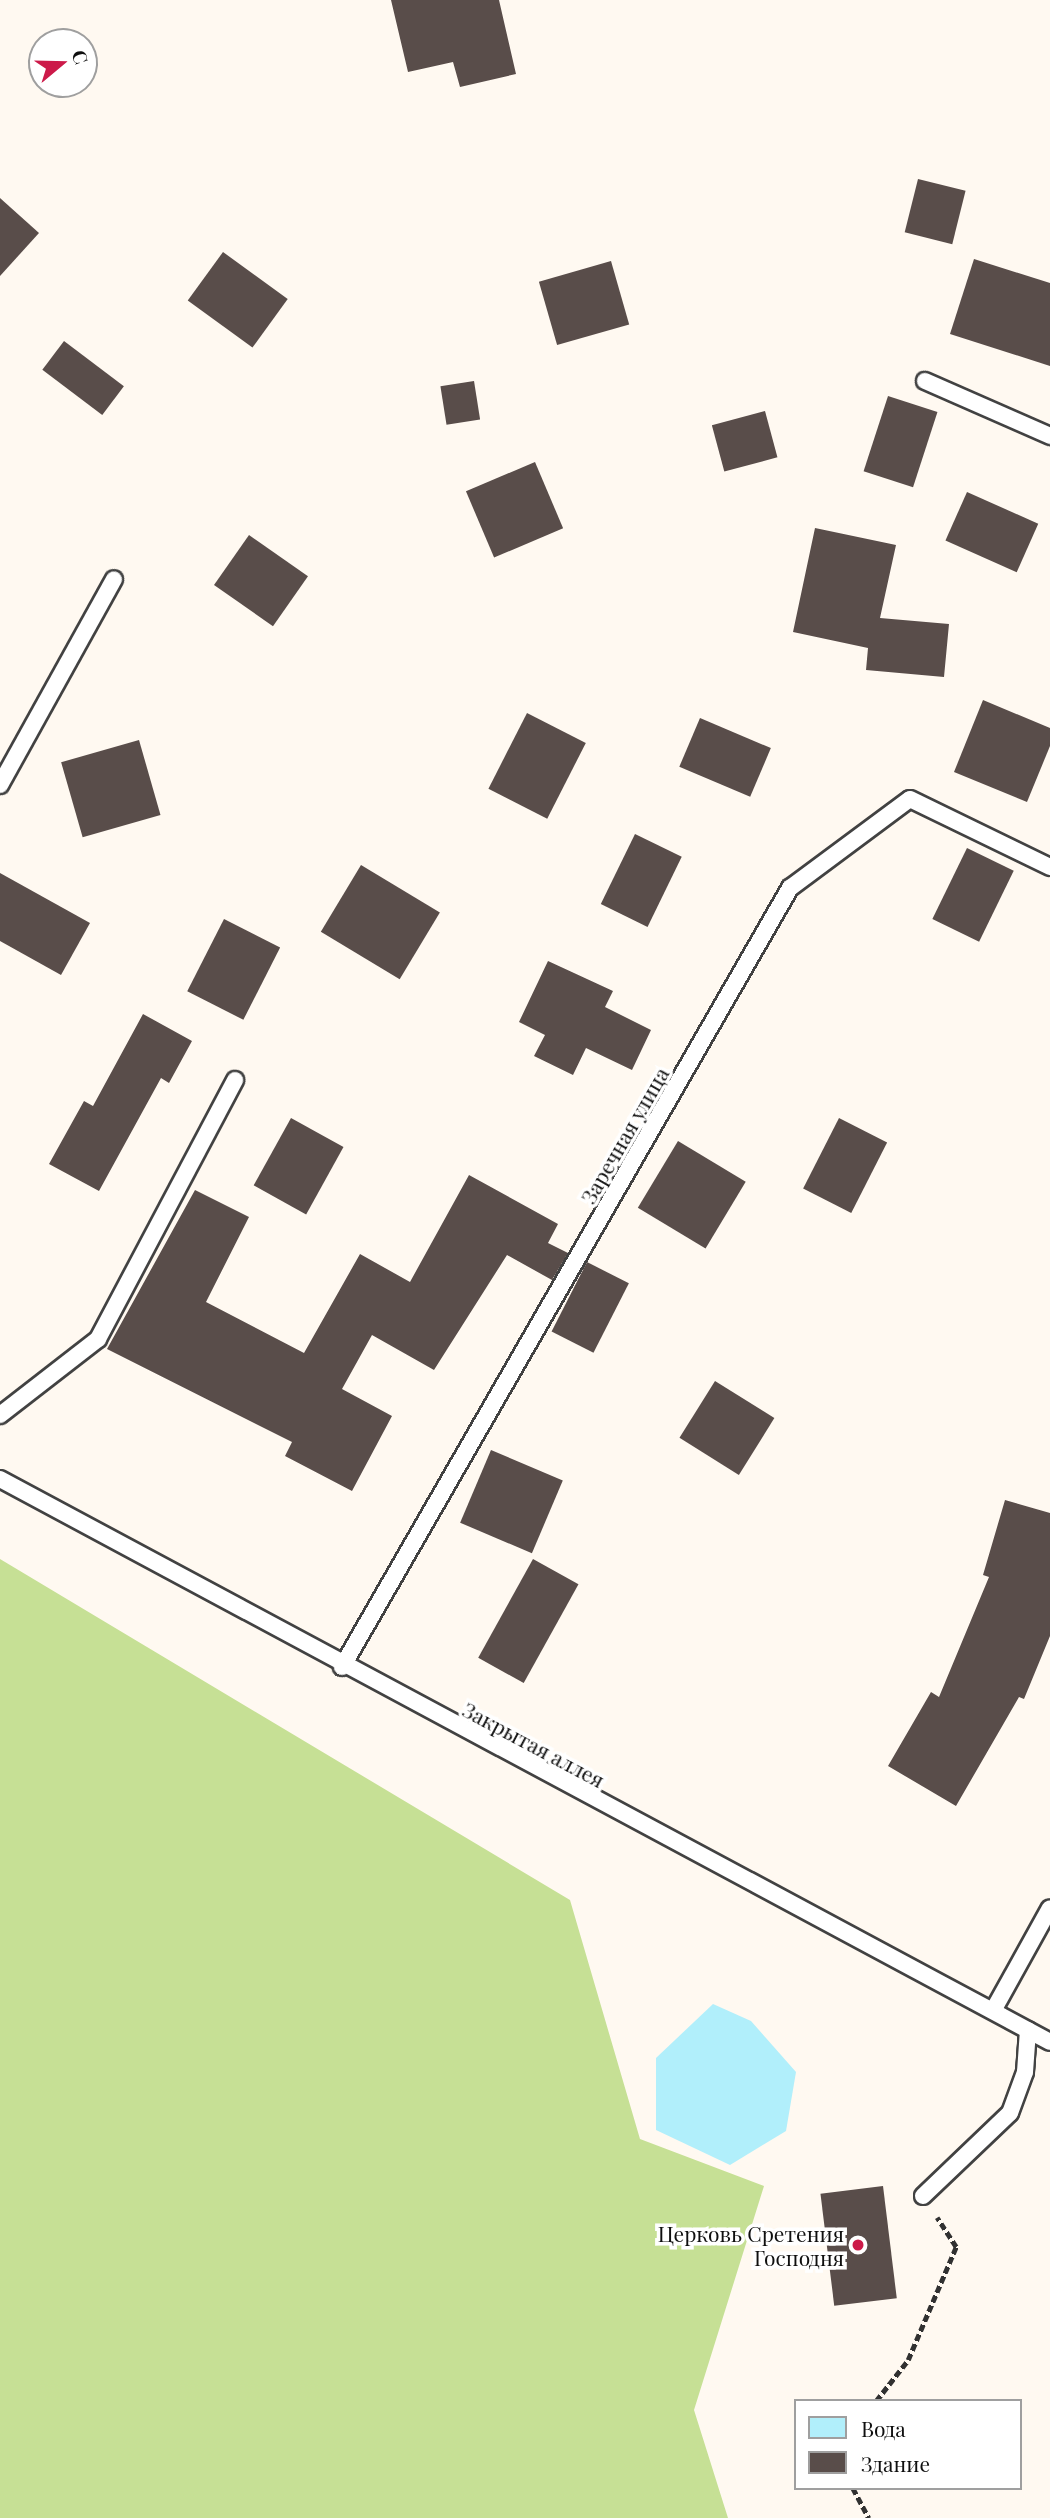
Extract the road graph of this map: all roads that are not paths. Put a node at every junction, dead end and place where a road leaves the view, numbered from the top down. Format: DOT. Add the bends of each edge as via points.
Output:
graph roads {
  1 [pos="925,381"];
  2 [pos="1050,436"];
  3 [pos="114,579"];
  4 [pos="0,785"];
  5 [pos="1050,867"];
  6 [pos="235,1080"];
  7 [pos="0,1415"];
  8 [pos="0,1479"];
  9 [pos="342,1667"];
  10 [pos="1050,1908"];
  11 [pos="994,2009"];
  12 [pos="1028,2030"];
  13 [pos="1050,2042"];
  14 [pos="923,2196"];
  1 -- 2 [label="lane"];
  3 -- 4 [label="lane"];
  5 -- 9 [label="lane, Заречная улица" via="910,799 790,888"];
  6 -- 7 [label="lane" via="98,1339"];
  8 -- 9 [label="lane, Закрытая аллея"];
  9 -- 11 [label="lane, Закрытая аллея"];
  10 -- 11 [label="lane"];
  11 -- 12 [label="lane, Закрытая аллея"];
  12 -- 13 [label="lane, Закрытая аллея"];
  12 -- 14 [label="lane" via="1025,2072 1010,2113"];
}
